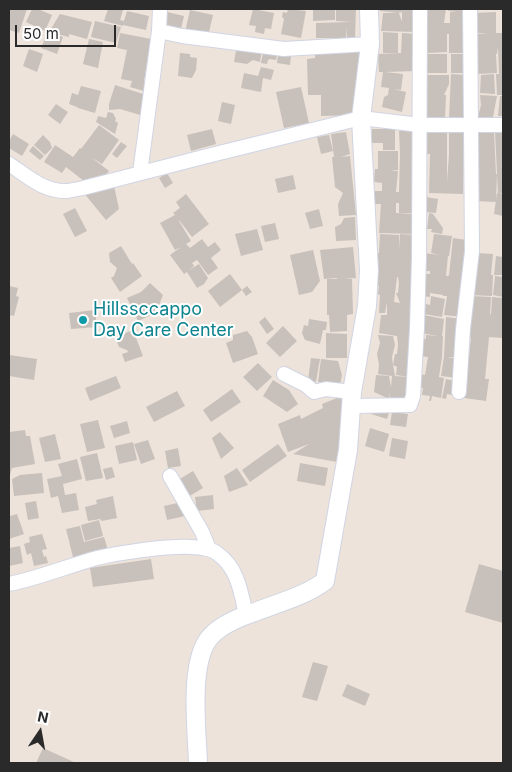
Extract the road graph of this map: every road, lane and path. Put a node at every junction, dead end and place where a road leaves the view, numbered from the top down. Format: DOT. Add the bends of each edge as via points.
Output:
graph roads {
  1 [pos="160,9"];
  2 [pos="369,9"];
  3 [pos="420,9"];
  4 [pos="470,9"];
  5 [pos="159,31"];
  6 [pos="370,44"];
  7 [pos="361,118"];
  8 [pos="420,125"];
  9 [pos="470,125"];
  10 [pos="503,125"];
  11 [pos="9,164"];
  12 [pos="140,173"];
  13 [pos="284,374"];
  14 [pos="459,392"];
  15 [pos="352,399"];
  16 [pos="170,476"];
  17 [pos="209,549"];
  18 [pos="9,584"];
  19 [pos="246,615"];
  20 [pos="198,763"];
  1 -- 5 [label="street"];
  2 -- 6 [label="street"];
  3 -- 8 [label="street"];
  4 -- 9 [label="street"];
  5 -- 6 [label="street" via="284,49"];
  5 -- 12 [label="street"];
  6 -- 7 [label="street"];
  7 -- 8 [label="street"];
  7 -- 12 [label="street"];
  7 -- 15 [label="street" via="369,270 367,306"];
  8 -- 9 [label="street"];
  8 -- 15 [label="street" via="418,310 413,396 410,405"];
  9 -- 10 [label="street"];
  9 -- 14 [label="street" via="472,250"];
  11 -- 12 [label="street" via="36,183 58,190 83,188"];
  13 -- 15 [label="street" via="314,392 326,389"];
  15 -- 19 [label="street" via="348,450 325,581 306,592"];
  16 -- 17 [label="street"];
  17 -- 18 [label="street" via="171,547 130,552"];
  17 -- 19 [label="street" via="228,563 234,572"];
  19 -- 20 [label="street" via="211,636 199,662 196,684"];
}
